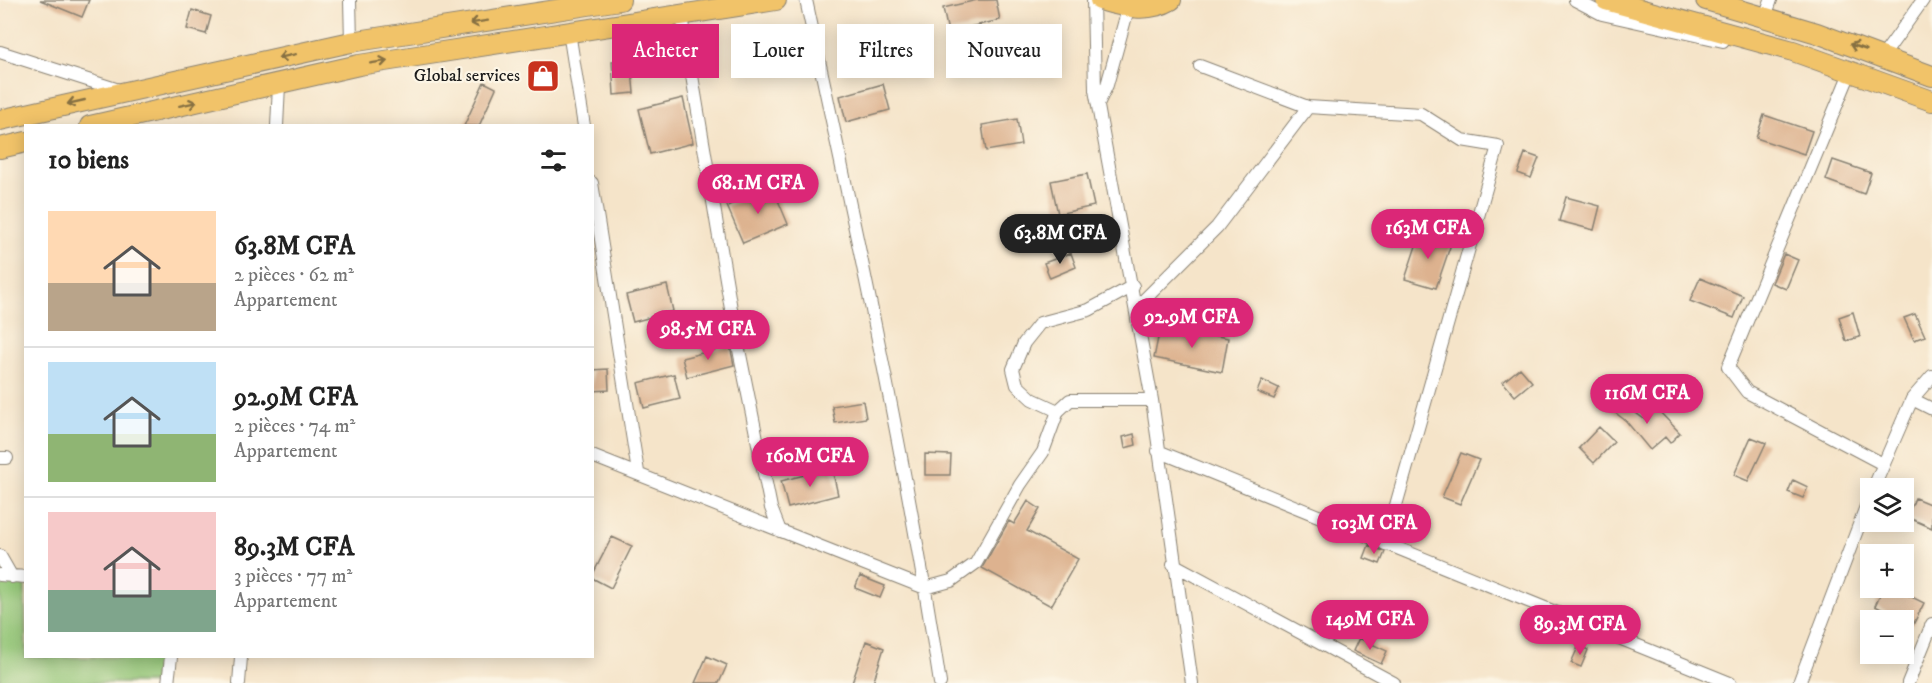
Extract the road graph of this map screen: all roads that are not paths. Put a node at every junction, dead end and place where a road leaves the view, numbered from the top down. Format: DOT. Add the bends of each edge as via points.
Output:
graph roads {
  1 [pos="350,0"];
  2 [pos="620,0"];
  3 [pos="776,0"];
  4 [pos="806,0"];
  5 [pos="1093,0"];
  6 [pos="1100,0"];
  7 [pos="1171,0"];
  8 [pos="1575,0"];
  9 [pos="1606,0"];
  10 [pos="1706,0"];
  11 [pos="1923,0"];
  12 [pos="531,7"];
  13 [pos="1128,9"];
  14 [pos="1768,9"];
  15 [pos="682,16"];
  16 [pos="569,32"];
  17 [pos="351,42"];
  18 [pos="0,52"];
  19 [pos="1883,56"];
  20 [pos="1200,66"];
  21 [pos="1932,76"];
  22 [pos="1847,80"];
  23 [pos="279,85"];
  24 [pos="123,91"];
  25 [pos="1932,101"];
  26 [pos="1098,104"];
  27 [pos="1308,107"];
  28 [pos="1932,111"];
  29 [pos="0,120"];
  30 [pos="99,124"];
  31 [pos="277,124"];
  32 [pos="584,124"];
  33 [pos="24,142"];
  34 [pos="0,148"];
  35 [pos="594,196"];
  36 [pos="1132,286"];
  37 [pos="1137,308"];
  38 [pos="1932,376"];
  39 [pos="1912,399"];
  40 [pos="1152,400"];
  41 [pos="1932,409"];
  42 [pos="1058,411"];
  43 [pos="1158,451"];
  44 [pos="594,457"];
  45 [pos="1883,464"];
  46 [pos="638,472"];
  47 [pos="1877,478"];
  48 [pos="1860,522"];
  49 [pos="780,531"];
  50 [pos="1385,544"];
  51 [pos="0,556"];
  52 [pos="1173,564"];
  53 [pos="6,576"];
  54 [pos="24,577"];
  55 [pos="925,588"];
  56 [pos="1932,624"];
  57 [pos="171,658"];
  58 [pos="241,658"];
  59 [pos="168,683"];
  60 [pos="239,683"];
  61 [pos="940,683"];
  62 [pos="1192,683"];
  63 [pos="1394,683"];
  64 [pos="1730,683"];
  65 [pos="1799,683"];
  66 [pos="1908,683"];
  1 -- 17 [label="street"];
  2 -- 12 [label="highway"];
  3 -- 15 [label="highway"];
  4 -- 55 [label="street" via="875,320"];
  5 -- 26 [label="street"];
  6 -- 13 [label="highway"];
  7 -- 13 [label="highway" via="1163,5"];
  8 -- 22 [label="street" via="1602,14 1739,45"];
  9 -- 25 [label="highway" via="1793,51"];
  10 -- 14 [label="highway"];
  11 -- 19 [label="street"];
  12 -- 17 [label="highway, one-way"];
  13 -- 26 [label="street" via="1107,86"];
  19 -- 14 [label="highway, one-way"];
  15 -- 16 [label="highway"];
  15 -- 49 [label="street" via="732,315 771,508"];
  23 -- 16 [label="highway, one-way" via="358,65"];
  16 -- 32 [label="street"];
  17 -- 24 [label="highway, one-way"];
  18 -- 24 [label="street"];
  19 -- 21 [label="highway"];
  20 -- 27 [label="street"];
  22 -- 28 [label="street"];
  22 -- 45 [label="street" via="1728,367 1747,392"];
  30 -- 23 [label="highway, one-way"];
  23 -- 31 [label="street"];
  24 -- 29 [label="highway, one-way"];
  26 -- 36 [label="street"];
  27 -- 37 [label="street" via="1217,227"];
  27 -- 50 [label="street" via="1421,114 1462,140 1498,146"];
  33 -- 34 [label="highway"];
  35 -- 46 [label="street"];
  36 -- 37 [label="street"];
  36 -- 42 [label="street" via="1089,310 1040,323 1024,343 1013,369 1017,385 1032,399"];
  37 -- 40 [label="street"];
  38 -- 39 [label="street"];
  39 -- 41 [label="street"];
  39 -- 45 [label="street"];
  40 -- 42 [label="street" via="1070,400"];
  40 -- 43 [label="street"];
  42 -- 55 [label="street" via="1042,452 976,564 951,581"];
  43 -- 50 [label="street"];
  43 -- 52 [label="street"];
  44 -- 46 [label="street"];
  45 -- 47 [label="street"];
  46 -- 49 [label="street"];
  48 -- 65 [label="street"];
  49 -- 55 [label="street"];
  50 -- 64 [label="street"];
  51 -- 53 [label="street"];
  52 -- 62 [label="street"];
  52 -- 63 [label="street"];
  53 -- 54 [label="street"];
  55 -- 61 [label="street"];
  56 -- 66 [label="street"];
  57 -- 59 [label="street"];
  58 -- 60 [label="street"];
}
